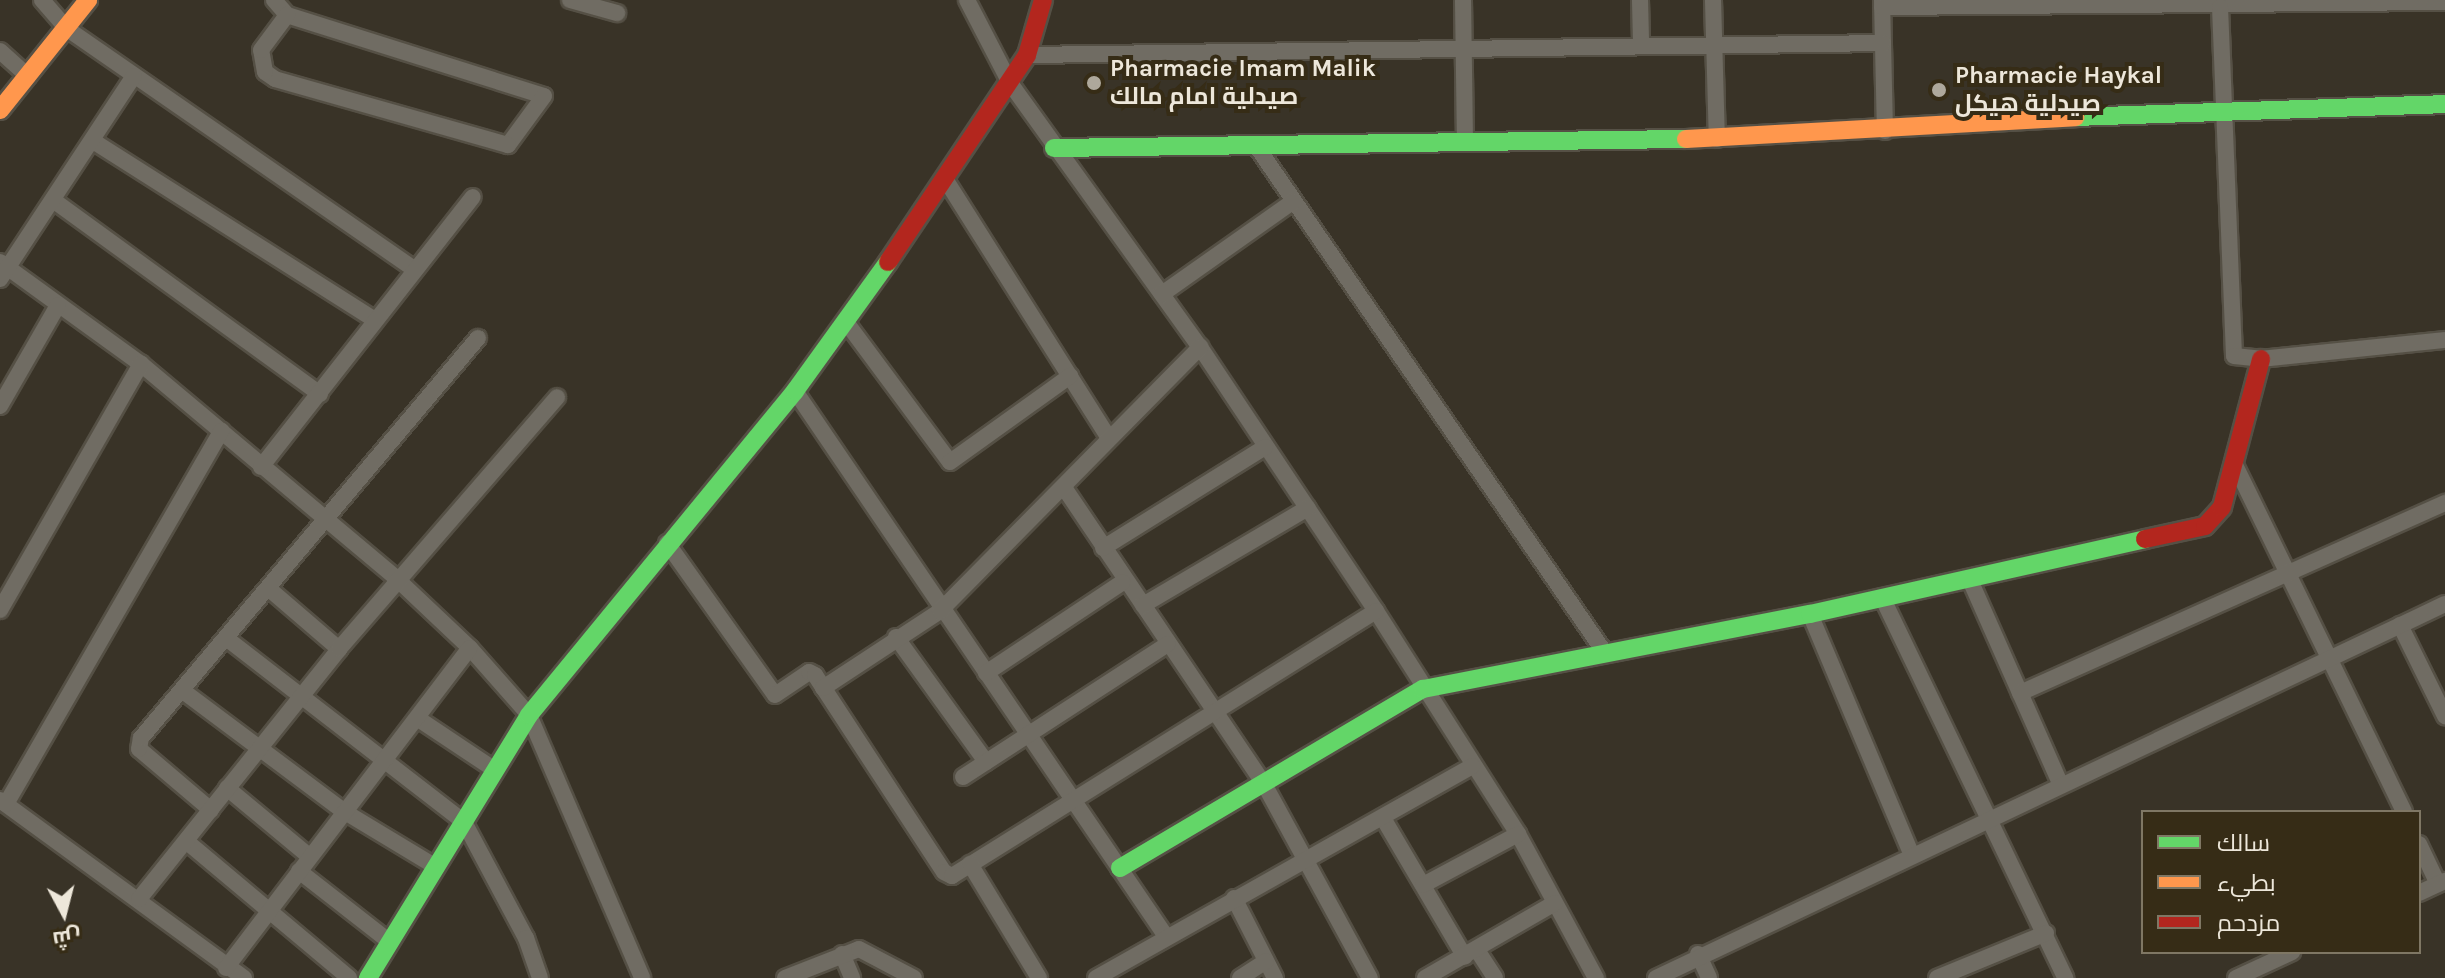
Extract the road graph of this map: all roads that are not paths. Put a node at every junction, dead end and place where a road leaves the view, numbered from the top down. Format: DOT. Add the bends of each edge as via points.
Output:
graph roads {
  1 [pos="42,0"];
  2 [pos="88,0"];
  3 [pos="274,0"];
  4 [pos="570,0"];
  5 [pos="967,0"];
  6 [pos="1043,0"];
  7 [pos="1463,0"];
  8 [pos="1640,0"];
  9 [pos="1713,0"];
  10 [pos="2424,1"];
  11 [pos="2330,2"];
  12 [pos="2445,2"];
  13 [pos="1882,3"];
  14 [pos="2220,7"];
  15 [pos="617,13"];
  16 [pos="287,15"];
  17 [pos="66,28"];
  18 [pos="1641,42"];
  19 [pos="1714,42"];
  20 [pos="1883,43"];
  21 [pos="1465,45"];
  22 [pos="0,51"];
  23 [pos="1027,55"];
  24 [pos="28,76"];
  25 [pos="134,76"];
  26 [pos="1010,83"];
  27 [pos="2445,104"];
  28 [pos="2222,109"];
  29 [pos="0,110"];
  30 [pos="1885,131"];
  31 [pos="1465,139"];
  32 [pos="1717,139"];
  33 [pos="93,141"];
  34 [pos="1257,147"];
  35 [pos="1054,148"];
  36 [pos="947,182"];
  37 [pos="473,197"];
  38 [pos="53,200"];
  39 [pos="1294,201"];
  40 [pos="414,269"];
  41 [pos="2,270"];
  42 [pos="1162,294"];
  43 [pos="58,305"];
  44 [pos="374,319"];
  45 [pos="846,322"];
  46 [pos="478,338"];
  47 [pos="2445,340"];
  48 [pos="1200,347"];
  49 [pos="2261,359"];
  50 [pos="141,364"];
  51 [pos="1070,376"];
  52 [pos="795,391"];
  53 [pos="320,394"];
  54 [pos="557,397"];
  55 [pos="0,406"];
  56 [pos="221,431"];
  57 [pos="1108,437"];
  58 [pos="1265,447"];
  59 [pos="2234,463"];
  60 [pos="261,467"];
  61 [pos="1065,489"];
  62 [pos="2445,503"];
  63 [pos="1308,508"];
  64 [pos="324,521"];
  65 [pos="667,543"];
  66 [pos="1103,548"];
  67 [pos="2291,572"];
  68 [pos="398,580"];
  69 [pos="1970,580"];
  70 [pos="1123,582"];
  71 [pos="268,588"];
  72 [pos="1882,597"];
  73 [pos="2445,604"];
  74 [pos="1143,605"];
  75 [pos="0,610"];
  76 [pos="940,611"];
  77 [pos="1376,611"];
  78 [pos="1810,614"];
  79 [pos="2400,625"];
  80 [pos="896,637"];
  81 [pos="226,638"];
  82 [pos="1168,644"];
  83 [pos="470,648"];
  84 [pos="339,649"];
  85 [pos="1603,650"];
  86 [pos="2330,658"];
  87 [pos="986,673"];
  88 [pos="823,688"];
  89 [pos="1423,689"];
  90 [pos="183,691"];
  91 [pos="2020,693"];
  92 [pos="300,697"];
  93 [pos="1217,714"];
  94 [pos="529,715"];
  95 [pos="2445,716"];
  96 [pos="417,718"];
  97 [pos="1025,736"];
  98 [pos="257,749"];
  99 [pos="385,760"];
  100 [pos="986,762"];
  101 [pos="1472,766"];
  102 [pos="495,770"];
  103 [pos="963,777"];
  104 [pos="1263,782"];
  105 [pos="2061,785"];
  106 [pos="227,788"];
  107 [pos="1075,801"];
  108 [pos="3,802"];
  109 [pos="211,810"];
  110 [pos="2403,810"];
  111 [pos="345,812"];
  112 [pos="1988,816"];
  113 [pos="1383,818"];
  114 [pos="464,822"];
  115 [pos="1518,834"];
  116 [pos="186,841"];
  117 [pos="2421,847"];
  118 [pos="1912,855"];
  119 [pos="310,857"];
  120 [pos="1307,859"];
  121 [pos="970,864"];
  122 [pos="436,867"];
  123 [pos="1120,868"];
  124 [pos="299,871"];
  125 [pos="2442,883"];
  126 [pos="1423,885"];
  127 [pos="2421,892"];
  128 [pos="1234,898"];
  129 [pos="139,899"];
  130 [pos="1555,903"];
  131 [pos="268,913"];
  132 [pos="2046,933"];
  133 [pos="1165,935"];
  134 [pos="390,942"];
  135 [pos="842,954"];
  136 [pos="1471,954"];
  137 [pos="1698,954"];
  138 [pos="2288,954"];
  139 [pos="1266,961"];
  140 [pos="226,968"];
  141 [pos="908,976"];
  142 [pos="1591,976"];
  143 [pos="244,978"];
  144 [pos="349,978"];
  145 [pos="368,978"];
  146 [pos="540,978"];
  147 [pos="642,978"];
  148 [pos="786,978"];
  149 [pos="852,978"];
  150 [pos="1039,978"];
  151 [pos="1096,978"];
  152 [pos="1240,978"];
  153 [pos="1275,978"];
  154 [pos="1370,978"];
  155 [pos="1425,978"];
  156 [pos="1495,978"];
  157 [pos="1656,978"];
  158 [pos="1709,978"];
  159 [pos="1937,978"];
  160 [pos="2065,978"];
  161 [pos="2236,978"];
  1 -- 17 [label="street"];
  2 -- 17 [label="street"];
  3 -- 16 [label="street"];
  4 -- 15 [label="street"];
  5 -- 26 [label="street"];
  6 -- 23 [label="street"];
  7 -- 21 [label="street"];
  8 -- 18 [label="street"];
  9 -- 19 [label="street"];
  10 -- 11 [label="street"];
  10 -- 12 [label="street"];
  11 -- 14 [label="street"];
  13 -- 14 [label="street"];
  13 -- 20 [label="street"];
  14 -- 28 [label="street"];
  16 -- 16 [label="street" via="541,92 544,96 508,145 275,79 265,72 261,50"];
  17 -- 24 [label="street"];
  17 -- 25 [label="street"];
  18 -- 19 [label="street"];
  18 -- 21 [label="street"];
  19 -- 20 [label="street"];
  19 -- 32 [label="street"];
  20 -- 30 [label="street"];
  21 -- 23 [label="street"];
  21 -- 31 [label="street"];
  22 -- 24 [label="street"];
  23 -- 26 [label="street"];
  24 -- 29 [label="street"];
  25 -- 33 [label="street"];
  25 -- 40 [label="street"];
  26 -- 35 [label="street"];
  26 -- 36 [label="street"];
  27 -- 28 [label="street"];
  28 -- 30 [label="street"];
  28 -- 49 [label="street" via="2234,356"];
  30 -- 32 [label="street"];
  31 -- 32 [label="street"];
  31 -- 34 [label="street"];
  33 -- 38 [label="street"];
  33 -- 44 [label="street"];
  34 -- 35 [label="street"];
  34 -- 39 [label="street"];
  35 -- 42 [label="street"];
  36 -- 45 [label="street"];
  36 -- 51 [label="street"];
  37 -- 40 [label="street"];
  38 -- 41 [label="street"];
  38 -- 53 [label="street"];
  39 -- 42 [label="street"];
  39 -- 85 [label="street"];
  40 -- 44 [label="street"];
  41 -- 43 [label="street"];
  42 -- 48 [label="street"];
  43 -- 50 [label="street"];
  43 -- 55 [label="street"];
  44 -- 53 [label="street"];
  45 -- 51 [label="street" via="950,462"];
  45 -- 52 [label="street"];
  46 -- 64 [label="street"];
  47 -- 49 [label="street"];
  48 -- 57 [label="street"];
  48 -- 58 [label="street"];
  49 -- 59 [label="street"];
  50 -- 56 [label="street"];
  50 -- 75 [label="street"];
  51 -- 57 [label="street"];
  52 -- 65 [label="street"];
  52 -- 76 [label="street"];
  53 -- 60 [label="street"];
  54 -- 68 [label="street"];
  56 -- 60 [label="street"];
  56 -- 108 [label="street"];
  57 -- 61 [label="street"];
  58 -- 63 [label="street"];
  58 -- 66 [label="street"];
  59 -- 67 [label="street"];
  59 -- 69 [label="street" via="2222,507 2205,526"];
  60 -- 64 [label="street"];
  61 -- 66 [label="street"];
  61 -- 76 [label="street"];
  62 -- 67 [label="street"];
  63 -- 74 [label="street"];
  63 -- 77 [label="street"];
  64 -- 68 [label="street"];
  64 -- 71 [label="street"];
  65 -- 88 [label="street" via="775,695 809,672"];
  65 -- 94 [label="street"];
  66 -- 70 [label="street"];
  67 -- 86 [label="street"];
  67 -- 91 [label="street"];
  68 -- 83 [label="street"];
  68 -- 84 [label="street"];
  69 -- 72 [label="street"];
  69 -- 91 [label="street"];
  70 -- 74 [label="street"];
  70 -- 87 [label="street"];
  71 -- 81 [label="street"];
  71 -- 84 [label="street"];
  72 -- 78 [label="street"];
  72 -- 112 [label="street"];
  73 -- 79 [label="street"];
  74 -- 82 [label="street"];
  76 -- 80 [label="street"];
  76 -- 87 [label="street"];
  77 -- 89 [label="street"];
  77 -- 93 [label="street"];
  78 -- 85 [label="street"];
  78 -- 118 [label="street"];
  79 -- 86 [label="street"];
  79 -- 95 [label="street"];
  80 -- 88 [label="street"];
  80 -- 100 [label="street"];
  81 -- 90 [label="street"];
  81 -- 92 [label="street"];
  82 -- 93 [label="street"];
  82 -- 97 [label="street"];
  83 -- 94 [label="street"];
  83 -- 96 [label="street"];
  84 -- 92 [label="street"];
  85 -- 89 [label="street"];
  86 -- 105 [label="street"];
  86 -- 110 [label="street"];
  87 -- 97 [label="street"];
  88 -- 121 [label="street" via="944,872 952,876"];
  89 -- 101 [label="street"];
  89 -- 104 [label="street"];
  90 -- 98 [label="street"];
  90 -- 109 [label="street" via="141,738 139,749"];
  91 -- 105 [label="street"];
  92 -- 98 [label="street"];
  92 -- 99 [label="street"];
  93 -- 104 [label="street"];
  93 -- 107 [label="street"];
  94 -- 102 [label="street"];
  94 -- 147 [label="street"];
  96 -- 99 [label="street"];
  96 -- 102 [label="street"];
  97 -- 100 [label="street"];
  97 -- 107 [label="street"];
  98 -- 106 [label="street"];
  98 -- 111 [label="street"];
  99 -- 111 [label="street"];
  99 -- 114 [label="street"];
  100 -- 103 [label="street"];
  101 -- 113 [label="street"];
  101 -- 115 [label="street"];
  102 -- 114 [label="street"];
  104 -- 120 [label="street"];
  104 -- 123 [label="street"];
  105 -- 112 [label="street"];
  106 -- 109 [label="street"];
  106 -- 119 [label="street"];
  107 -- 121 [label="street"];
  107 -- 123 [label="street"];
  108 -- 129 [label="street"];
  109 -- 116 [label="street"];
  111 -- 119 [label="street"];
  111 -- 122 [label="street"];
  112 -- 118 [label="street"];
  112 -- 132 [label="street"];
  113 -- 120 [label="street"];
  113 -- 126 [label="street"];
  114 -- 122 [label="street"];
  114 -- 146 [label="street" via="526,938"];
  115 -- 126 [label="street"];
  115 -- 130 [label="street"];
  116 -- 129 [label="street"];
  116 -- 131 [label="street"];
  117 -- 125 [label="street"];
  118 -- 137 [label="street"];
  119 -- 124 [label="street"];
  120 -- 128 [label="street"];
  120 -- 154 [label="street"];
  121 -- 150 [label="street"];
  122 -- 134 [label="street"];
  123 -- 133 [label="street"];
  124 -- 131 [label="street"];
  124 -- 134 [label="street"];
  125 -- 127 [label="street"];
  126 -- 136 [label="street"];
  128 -- 133 [label="street"];
  128 -- 139 [label="street"];
  129 -- 140 [label="street"];
  130 -- 136 [label="street"];
  130 -- 142 [label="street"];
  131 -- 140 [label="street"];
  131 -- 144 [label="street"];
  132 -- 159 [label="street"];
  132 -- 160 [label="street"];
  133 -- 151 [label="street"];
  134 -- 145 [label="street"];
  135 -- 141 [label="street" via="859,949"];
  135 -- 148 [label="street"];
  135 -- 149 [label="street"];
  136 -- 155 [label="street"];
  136 -- 156 [label="street"];
  137 -- 157 [label="street"];
  137 -- 158 [label="street"];
  138 -- 161 [label="street"];
  139 -- 152 [label="street"];
  139 -- 153 [label="street"];
  140 -- 143 [label="street"];
}
